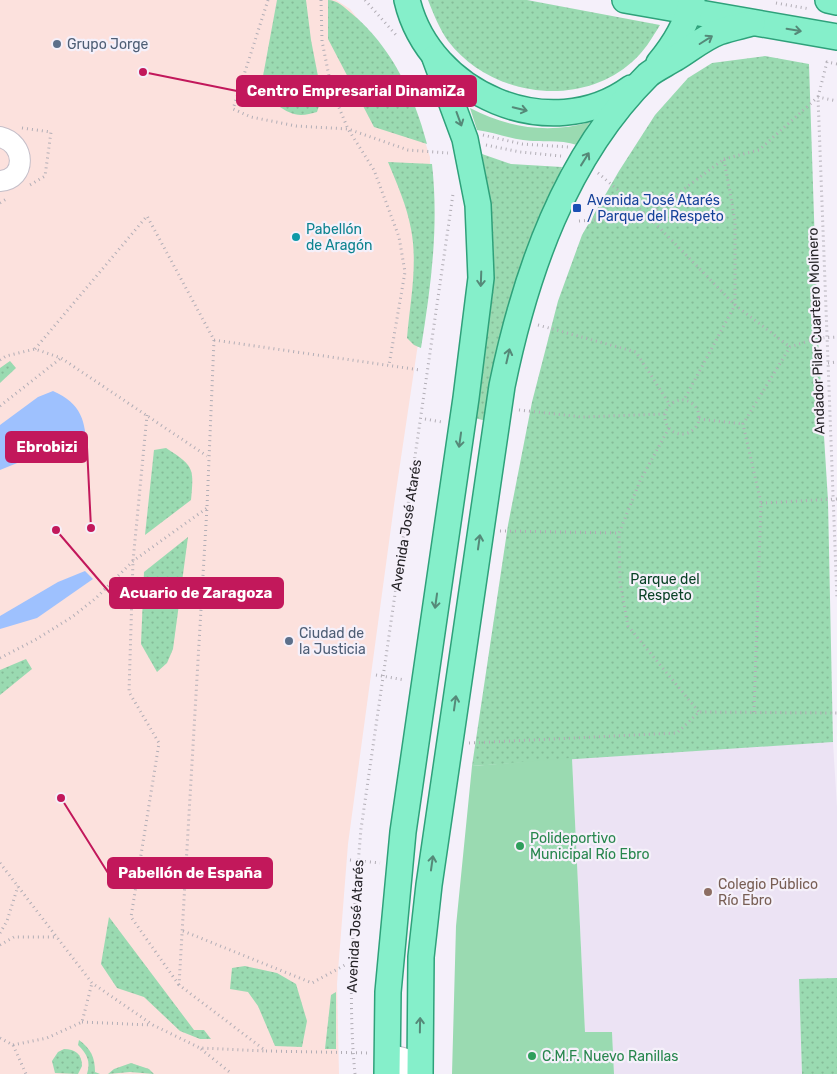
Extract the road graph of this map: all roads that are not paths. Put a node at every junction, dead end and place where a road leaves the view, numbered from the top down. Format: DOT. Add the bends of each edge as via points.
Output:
graph roads {
  1 [pos="391,0"];
  2 [pos="625,0"];
  3 [pos="691,6"];
  4 [pos="409,8"];
  5 [pos="752,22"];
  6 [pos="837,37"];
  7 [pos="435,58"];
  8 [pos="649,74"];
  9 [pos="0,137"];
  10 [pos="0,181"];
  11 [pos="387,1064"];
  12 [pos="410,1074"];
  13 [pos="420,1074"];
  1 -- 4 [label="main road"];
  2 -- 3 [label="main road"];
  3 -- 5 [label="main road"];
  3 -- 8 [label="main road" via="674,46"];
  4 -- 7 [label="main road"];
  5 -- 6 [label="main road, one-way"];
  8 -- 5 [label="main road, one-way" via="718,32"];
  7 -- 8 [label="main road, one-way" via="470,89 499,104 530,111 562,112 594,106 623,93"];
  7 -- 11 [label="main road, one-way" via="459,120 454,152 478,205 481,278 402,832 391,942"];
  13 -- 8 [label="main road, one-way" via="421,957 449,744 508,358 527,285 548,228 582,163 608,123"];
  9 -- 10 [label="lane" via="9,139 18,148 20,160 17,172 6,181"];
  11 -- 12 [label="lane" via="403,1058"];
}
